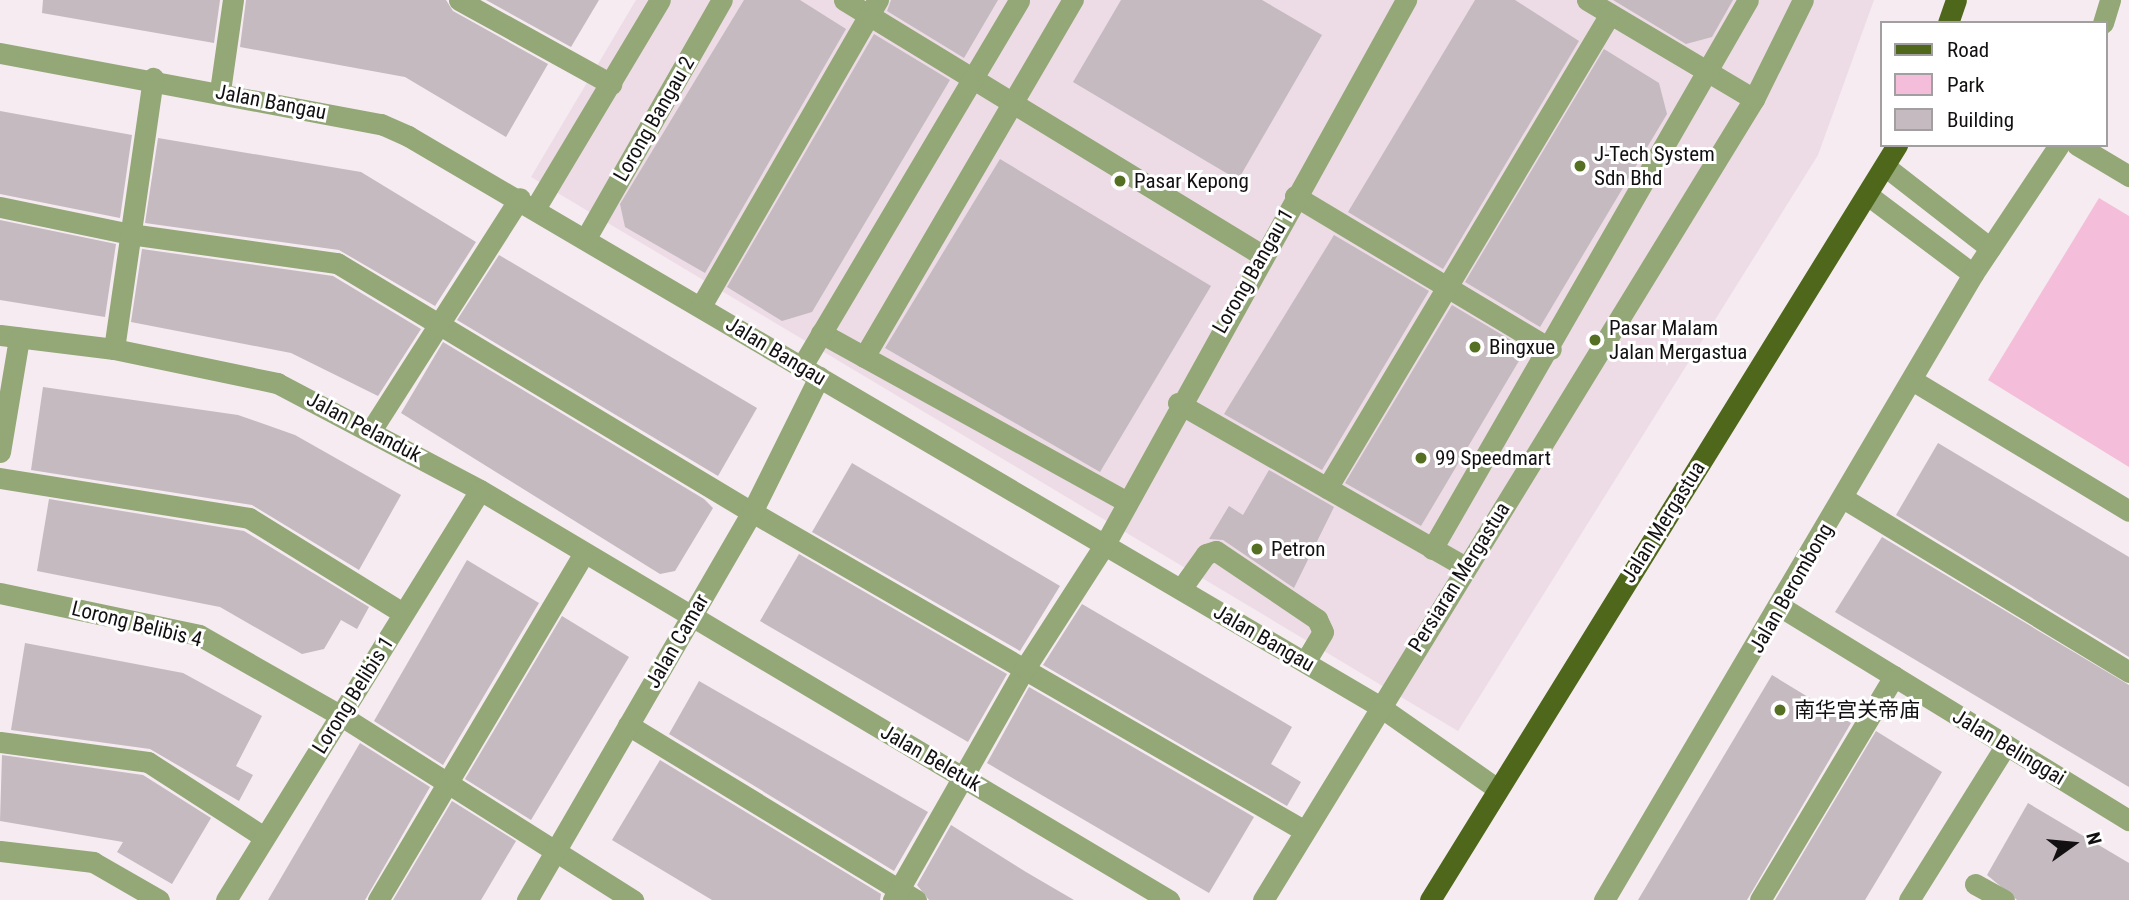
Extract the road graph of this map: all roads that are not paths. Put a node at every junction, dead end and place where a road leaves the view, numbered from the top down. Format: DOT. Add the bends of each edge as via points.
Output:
graph roads {
  1 [pos="233,0"];
  2 [pos="459,0"];
  3 [pos="660,0"];
  4 [pos="722,0"];
  5 [pos="844,0"];
  6 [pos="1019,0"];
  7 [pos="1073,0"];
  8 [pos="1406,0"];
  9 [pos="1587,0"];
  10 [pos="1748,0"];
  11 [pos="1804,0"];
  12 [pos="1956,0"];
  13 [pos="2110,0"];
  14 [pos="873,8"];
  15 [pos="1610,14"];
  16 [pos="1949,21"];
  17 [pos="2104,21"];
  18 [pos="0,53"];
  19 [pos="1709,73"];
  20 [pos="153,78"];
  21 [pos="970,79"];
  22 [pos="611,84"];
  23 [pos="220,92"];
  24 [pos="1754,99"];
  25 [pos="1013,103"];
  26 [pos="1895,147"];
  27 [pos="2058,147"];
  28 [pos="2080,147"];
  29 [pos="1886,167"];
  30 [pos="2129,176"];
  31 [pos="1295,196"];
  32 [pos="1869,196"];
  33 [pos="528,202"];
  34 [pos="0,207"];
  35 [pos="130,234"];
  36 [pos="586,238"];
  37 [pos="1990,248"];
  38 [pos="1262,255"];
  39 [pos="1973,274"];
  40 [pos="1446,286"];
  41 [pos="701,306"];
  42 [pos="436,321"];
  43 [pos="821,333"];
  44 [pos="9,336"];
  45 [pos="114,349"];
  46 [pos="1551,349"];
  47 [pos="864,357"];
  48 [pos="810,371"];
  49 [pos="1912,380"];
  50 [pos="1178,403"];
  51 [pos="372,429"];
  52 [pos="0,452"];
  53 [pos="0,478"];
  54 [pos="1327,488"];
  55 [pos="480,490"];
  56 [pos="1843,498"];
  57 [pos="1127,502"];
  58 [pos="2129,511"];
  59 [pos="752,512"];
  60 [pos="1105,544"];
  61 [pos="1432,549"];
  62 [pos="583,555"];
  63 [pos="1466,567"];
  64 [pos="1181,589"];
  65 [pos="0,593"];
  66 [pos="1782,607"];
  67 [pos="403,614"];
  68 [pos="690,620"];
  69 [pos="1305,662"];
  70 [pos="1025,668"];
  71 [pos="2129,672"];
  72 [pos="1894,676"];
  73 [pos="1379,706"];
  74 [pos="340,715"];
  75 [pos="628,724"];
  76 [pos="0,742"];
  77 [pos="2006,745"];
  78 [pos="964,776"];
  79 [pos="448,786"];
  80 [pos="1496,788"];
  81 [pos="2129,820"];
  82 [pos="1305,831"];
  83 [pos="264,837"];
  84 [pos="0,851"];
  85 [pos="553,855"];
  86 [pos="1975,884"];
  87 [pos="903,897"];
  88 [pos="159,900"];
  89 [pos="226,900"];
  90 [pos="378,900"];
  91 [pos="527,900"];
  92 [pos="633,900"];
  93 [pos="1169,900"];
  94 [pos="1263,900"];
  95 [pos="1430,900"];
  96 [pos="1604,900"];
  97 [pos="1760,900"];
  98 [pos="1909,900"];
  99 [pos="2004,900"];
  1 -- 23 [label="street"];
  2 -- 22 [label="street"];
  3 -- 22 [label="street"];
  4 -- 36 [label="street, Lorong Bangau 2"];
  5 -- 14 [label="street"];
  6 -- 21 [label="street, Jalan Camar"];
  7 -- 25 [label="street"];
  8 -- 31 [label="street, Lorong Bangau 1"];
  9 -- 15 [label="street"];
  10 -- 19 [label="street, Persiaran Mergastua"];
  11 -- 24 [label="street, Persiaran Mergastua"];
  12 -- 16 [label="main road"];
  13 -- 17 [label="street"];
  14 -- 21 [label="street"];
  14 -- 41 [label="street"];
  15 -- 19 [label="street"];
  15 -- 40 [label="street"];
  18 -- 20 [label="street, Jalan Bangau"];
  19 -- 24 [label="street"];
  19 -- 46 [label="street, Persiaran Mergastua"];
  20 -- 23 [label="street, Jalan Bangau"];
  20 -- 35 [label="street"];
  21 -- 25 [label="street"];
  21 -- 43 [label="street, Jalan Camar"];
  22 -- 33 [label="street"];
  23 -- 33 [label="street, Jalan Bangau" via="381,124"];
  24 -- 63 [label="street, Persiaran Mergastua"];
  25 -- 38 [label="street"];
  25 -- 47 [label="street"];
  26 -- 29 [label="main road, Jalan Mergastua"];
  27 -- 37 [label="street, Jalan Berombong"];
  28 -- 30 [label="street"];
  29 -- 32 [label="main road, Jalan Mergastua"];
  29 -- 37 [label="street"];
  31 -- 38 [label="street, Lorong Bangau 1"];
  31 -- 40 [label="street"];
  32 -- 39 [label="street"];
  32 -- 80 [label="main road, Jalan Mergastua"];
  33 -- 36 [label="street, Jalan Bangau"];
  33 -- 42 [label="street"];
  34 -- 35 [label="street"];
  35 -- 42 [label="street" via="337,263"];
  35 -- 45 [label="street"];
  36 -- 41 [label="street, Jalan Bangau"];
  37 -- 39 [label="street, Jalan Berombong"];
  38 -- 50 [label="street, Lorong Bangau 1"];
  39 -- 49 [label="street, Jalan Berombong"];
  40 -- 46 [label="street"];
  40 -- 54 [label="street"];
  41 -- 48 [label="street, Jalan Bangau"];
  42 -- 51 [label="street"];
  42 -- 59 [label="street"];
  43 -- 47 [label="street"];
  43 -- 48 [label="street, Jalan Camar"];
  44 -- 45 [label="street, Jalan Pelanduk"];
  44 -- 52 [label="street"];
  45 -- 51 [label="street, Jalan Pelanduk" via="277,383"];
  46 -- 61 [label="street, Persiaran Mergastua"];
  47 -- 57 [label="street"];
  48 -- 59 [label="street, Jalan Camar"];
  48 -- 60 [label="street, Jalan Bangau"];
  49 -- 56 [label="street, Jalan Berombong"];
  49 -- 58 [label="street"];
  50 -- 54 [label="street"];
  50 -- 57 [label="street, Lorong Bangau 1"];
  51 -- 55 [label="street, Jalan Pelanduk"];
  53 -- 67 [label="street" via="249,517"];
  54 -- 61 [label="street"];
  55 -- 62 [label="street, Jalan Pelanduk"];
  55 -- 67 [label="street, Lorong Belibis 1"];
  56 -- 66 [label="street, Jalan Berombong"];
  56 -- 71 [label="street"];
  57 -- 60 [label="street, Lorong Bangau 1"];
  59 -- 68 [label="street, Jalan Camar"];
  59 -- 70 [label="street"];
  60 -- 64 [label="street, Jalan Bangau"];
  60 -- 70 [label="street, Lorong Bangau 1"];
  61 -- 63 [label="street"];
  62 -- 68 [label="street, Jalan Pelanduk"];
  62 -- 79 [label="street"];
  63 -- 73 [label="street, Persiaran Mergastua"];
  64 -- 69 [label="street, Jalan Bangau"];
  64 -- 69 [label="street" via="1206,554 1216,551 1317,619 1323,632"];
  65 -- 74 [label="street, Lorong Belibis 4" via="199,635"];
  66 -- 72 [label="street, Jalan Belinggai"];
  66 -- 96 [label="street, Jalan Berombong"];
  67 -- 74 [label="street, Lorong Belibis 1"];
  68 -- 75 [label="street, Jalan Camar"];
  68 -- 78 [label="street, Jalan Beletuk"];
  69 -- 73 [label="street, Jalan Bangau"];
  70 -- 78 [label="street, Lorong Bangau 1"];
  70 -- 82 [label="street"];
  72 -- 77 [label="street, Jalan Belinggai"];
  72 -- 97 [label="street"];
  73 -- 80 [label="street, Jalan Bangau"];
  73 -- 82 [label="street, Persiaran Mergastua"];
  74 -- 79 [label="street, Lorong Belibis 4"];
  74 -- 83 [label="street, Lorong Belibis 1"];
  75 -- 85 [label="street, Jalan Camar"];
  75 -- 87 [label="street"];
  76 -- 83 [label="street" via="148,762"];
  77 -- 81 [label="street, Jalan Belinggai"];
  77 -- 98 [label="street"];
  78 -- 87 [label="street, Lorong Bangau 1"];
  78 -- 93 [label="street, Jalan Beletuk"];
  79 -- 85 [label="street, Lorong Belibis 4"];
  79 -- 90 [label="street"];
  80 -- 95 [label="main road, Jalan Mergastua"];
  82 -- 94 [label="street, Persiaran Mergastua"];
  83 -- 89 [label="street, Lorong Belibis 1"];
  84 -- 88 [label="street" via="93,862"];
  85 -- 91 [label="street, Jalan Camar"];
  85 -- 92 [label="street, Lorong Belibis 4"];
  86 -- 99 [label="street"];
}
